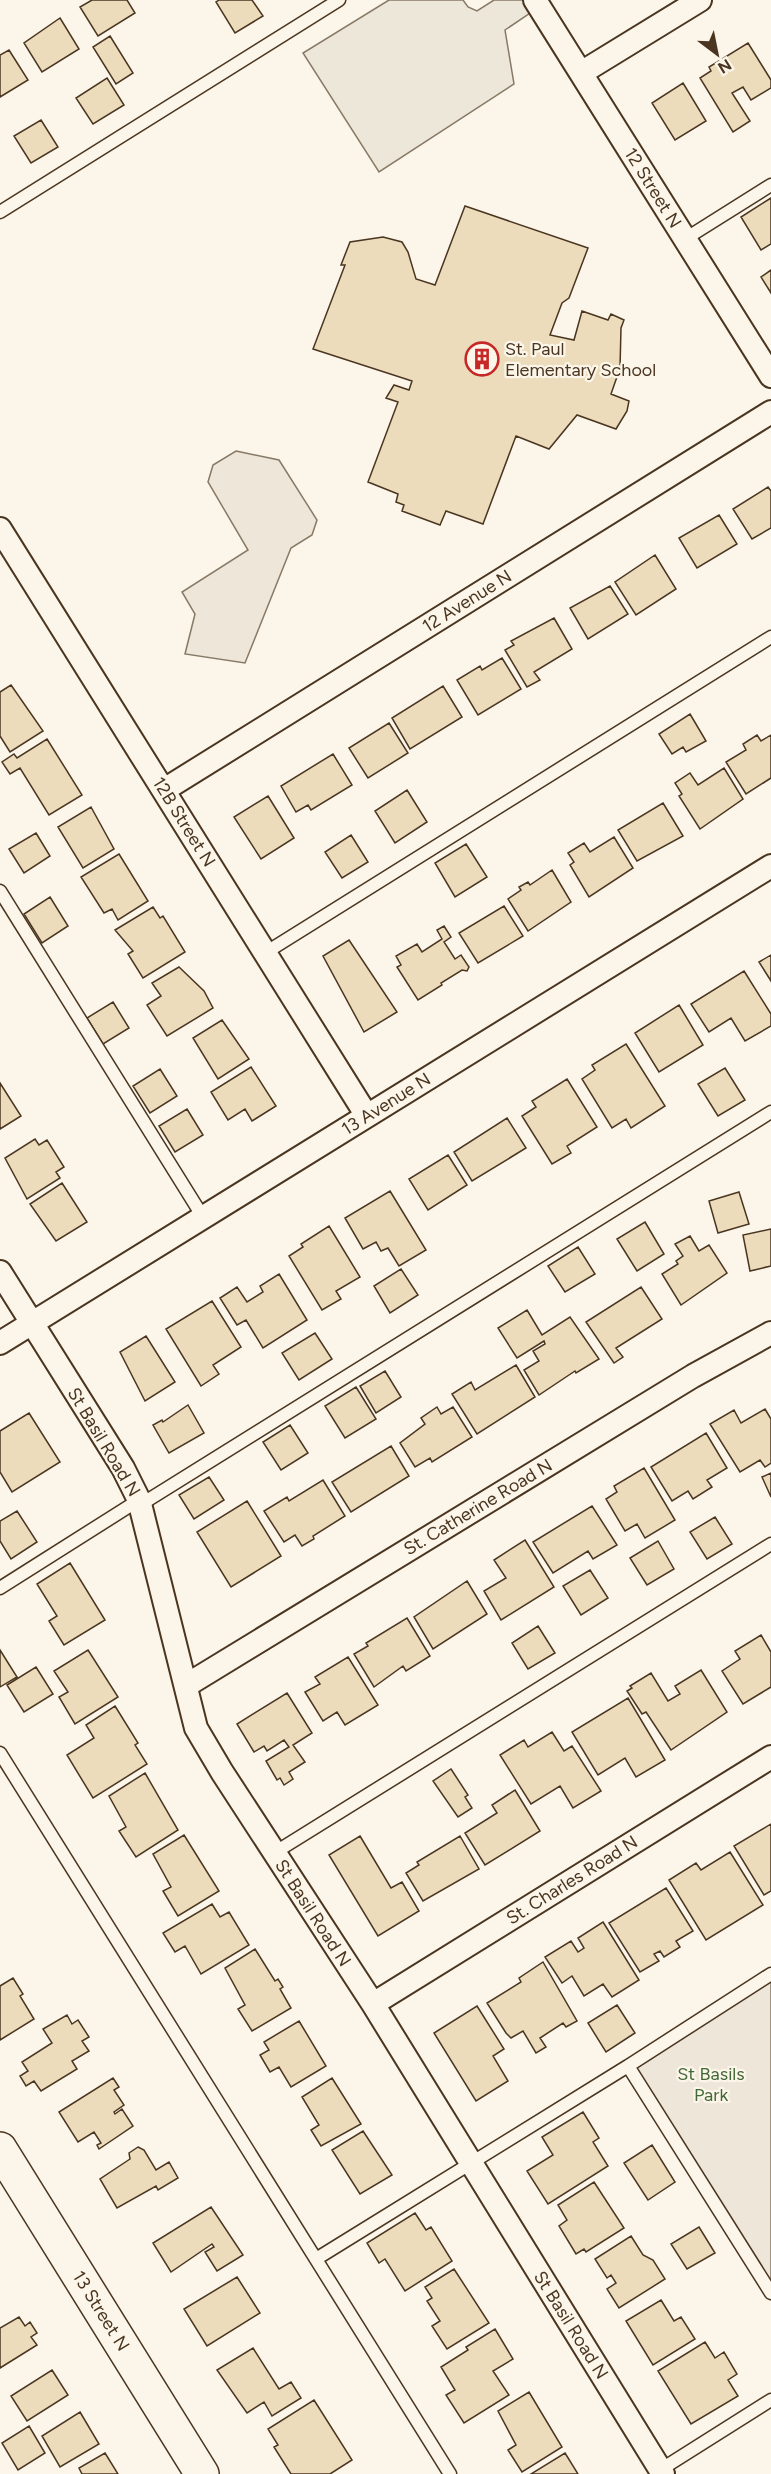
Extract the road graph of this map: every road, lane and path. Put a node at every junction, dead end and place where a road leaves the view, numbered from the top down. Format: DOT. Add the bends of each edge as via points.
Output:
graph roads {
  1 [pos="339,0"];
  2 [pos="535,0"];
  3 [pos="700,0"];
  4 [pos="581,73"];
  5 [pos="771,185"];
  6 [pos="0,212"];
  7 [pos="685,239"];
  8 [pos="771,376"];
  9 [pos="771,412"];
  10 [pos="0,529"];
  11 [pos="771,638"];
  12 [pos="164,790"];
  13 [pos="771,866"];
  14 [pos="0,891"];
  15 [pos="265,953"];
  16 [pos="771,1112"];
  17 [pos="367,1116"];
  18 [pos="203,1217"];
  19 [pos="0,1272"];
  20 [pos="32,1323"];
  21 [pos="771,1333"];
  22 [pos="0,1343"];
  23 [pos="140,1502"];
  24 [pos="771,1544"];
  25 [pos="0,1588"];
  26 [pos="187,1686"];
  27 [pos="0,1753"];
  28 [pos="771,1757"];
  29 [pos="274,1853"];
  30 [pos="771,1974"];
  31 [pos="373,2004"];
  32 [pos="628,2066"];
  33 [pos="0,2149"];
  34 [pos="471,2162"];
  35 [pos="315,2259"];
  36 [pos="771,2293"];
  37 [pos="771,2400"];
  38 [pos="661,2472"];
  39 [pos="202,2474"];
  40 [pos="450,2474"];
  1 -- 6 [label="lane"];
  2 -- 4 [label="street, 12 Street N"];
  3 -- 4 [label="street"];
  4 -- 7 [label="street, 12 Street N"];
  5 -- 7 [label="lane"];
  7 -- 8 [label="street, 12 Street N"];
  9 -- 12 [label="street, 12 Avenue N"];
  10 -- 12 [label="street, 12B Street N"];
  11 -- 15 [label="lane"];
  12 -- 15 [label="street, 12B Street N"];
  13 -- 17 [label="street, 13 Avenue N"];
  14 -- 18 [label="lane"];
  15 -- 17 [label="street, 12B Street N"];
  16 -- 23 [label="lane"];
  17 -- 18 [label="street, 13 Avenue N"];
  18 -- 20 [label="street, 13 Avenue N"];
  19 -- 20 [label="street, St Basil Road N"];
  20 -- 22 [label="street, 13 Avenue N"];
  20 -- 23 [label="street, St Basil Road N" via="123,1468"];
  21 -- 26 [label="street, St. Catherine Road N" via="682,1382"];
  23 -- 25 [label="lane"];
  23 -- 26 [label="street, St Basil Road N"];
  24 -- 29 [label="lane"];
  26 -- 29 [label="street, St Basil Road N" via="196,1728"];
  27 -- 35 [label="lane"];
  28 -- 31 [label="street, St. Charles Road N"];
  29 -- 31 [label="street, St Basil Road N"];
  30 -- 32 [label="lane"];
  31 -- 34 [label="street, St Basil Road N"];
  32 -- 34 [label="lane"];
  32 -- 36 [label="lane"];
  33 -- 39 [label="street, 13 Street N"];
  34 -- 35 [label="lane"];
  34 -- 38 [label="street, St Basil Road N"];
  35 -- 40 [label="lane"];
  37 -- 38 [label="lane"];
}
